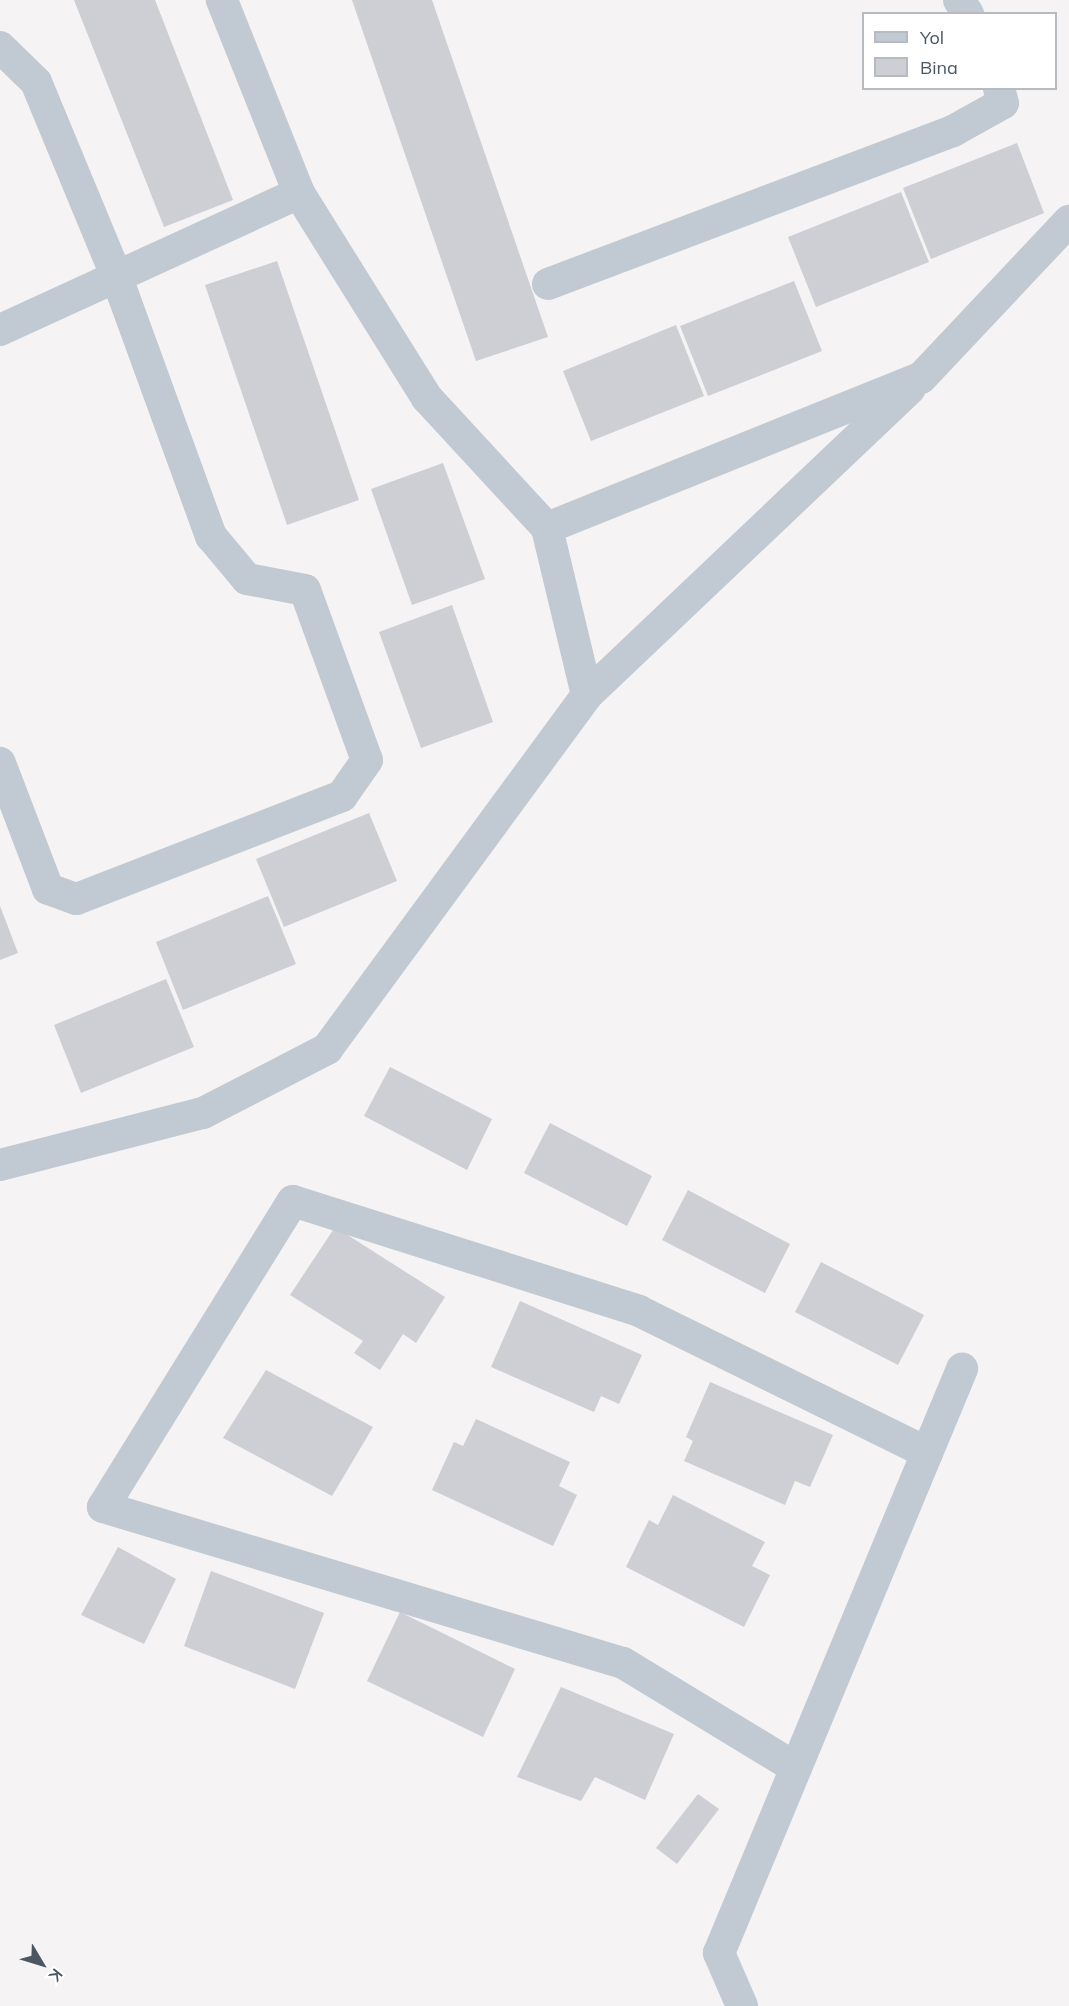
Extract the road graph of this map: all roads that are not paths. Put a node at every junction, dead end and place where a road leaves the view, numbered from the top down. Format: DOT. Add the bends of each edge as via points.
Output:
graph roads {
  1 [pos="222,0"];
  2 [pos="0,47"];
  3 [pos="1000,90"];
  4 [pos="299,193"];
  5 [pos="1069,221"];
  6 [pos="117,278"];
  7 [pos="548,284"];
  8 [pos="0,330"];
  9 [pos="921,378"];
  10 [pos="547,528"];
  11 [pos="587,695"];
  12 [pos="0,763"];
  13 [pos="0,1164"];
  14 [pos="962,1369"];
  15 [pos="927,1453"];
  16 [pos="796,1768"];
  17 [pos="742,2006"];
  1 -- 4 [label="street"];
  2 -- 6 [label="street" via="36,82"];
  3 -- 7 [label="street" via="1003,103 953,131"];
  4 -- 6 [label="street"];
  4 -- 10 [label="street" via="427,398"];
  5 -- 9 [label="street"];
  6 -- 8 [label="street"];
  6 -- 12 [label="street" via="211,536 248,579 305,590 367,760 342,796 76,899 48,889"];
  9 -- 10 [label="street"];
  9 -- 11 [label="street"];
  10 -- 11 [label="street"];
  11 -- 13 [label="street" via="327,1049 203,1113"];
  14 -- 15 [label="street"];
  15 -- 16 [label="street"];
  15 -- 16 [label="street" via="639,1311 294,1200 103,1507 623,1663"];
  16 -- 17 [label="street" via="719,1953"];
}
